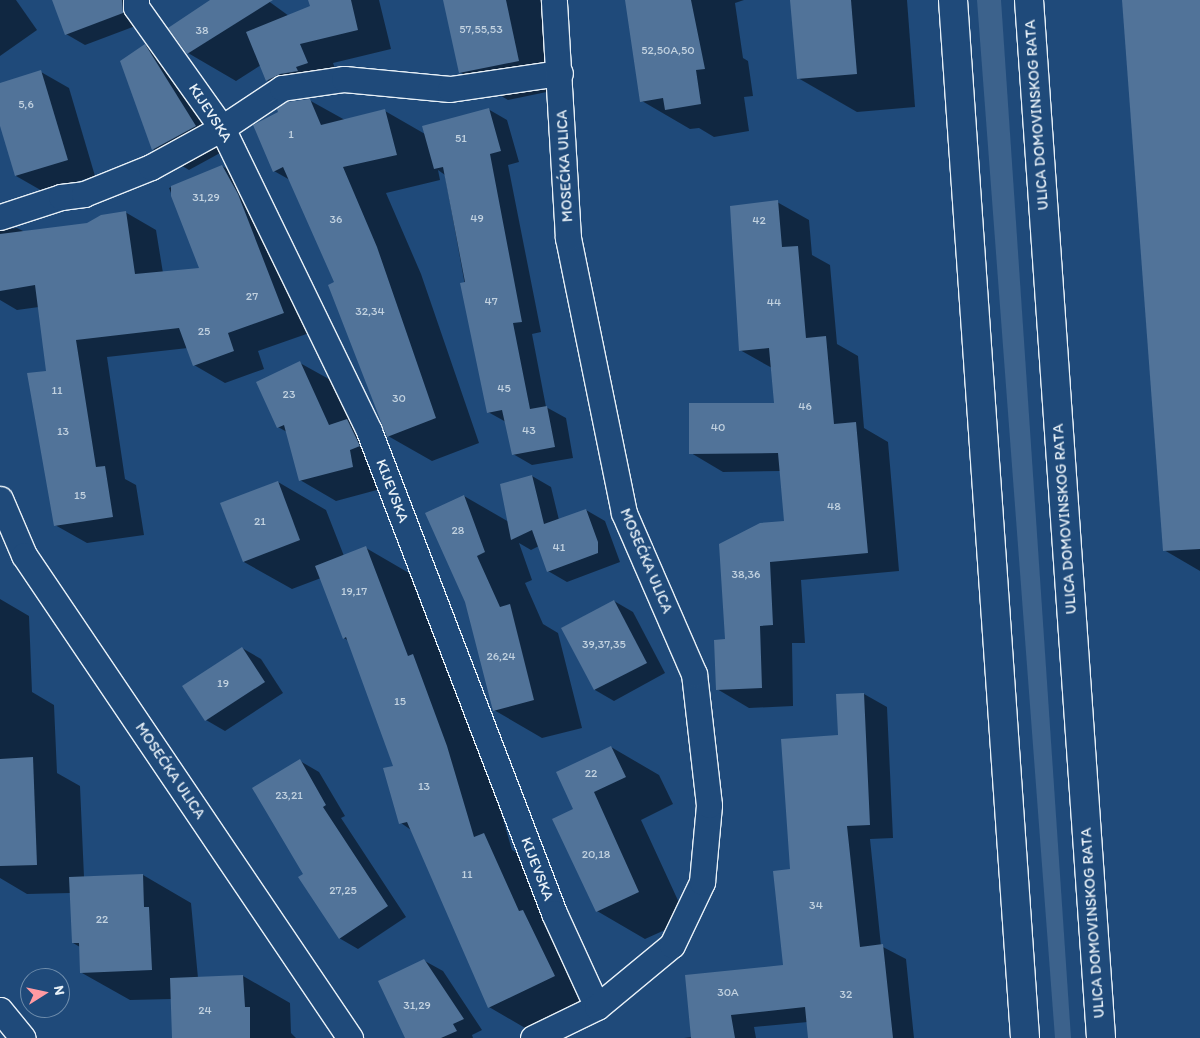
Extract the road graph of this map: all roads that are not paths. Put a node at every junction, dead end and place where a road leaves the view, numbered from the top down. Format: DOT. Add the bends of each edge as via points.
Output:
graph roads {
  1 [pos="136,0"];
  2 [pos="554,0"];
  3 [pos="954,0"];
  4 [pos="1029,0"];
  5 [pos="560,73"];
  6 [pos="222,128"];
  7 [pos="0,217"];
  8 [pos="0,499"];
  9 [pos="597,1007"];
  10 [pos="0,1010"];
  11 [pos="24,1038"];
  12 [pos="350,1038"];
  13 [pos="533,1038"];
  14 [pos="1025,1038"];
  15 [pos="1101,1038"];
  1 -- 6 [label="street, KIJEVSKA" via="136,7"];
  2 -- 5 [label="street, MOSEĆKA ULICA"];
  3 -- 14 [label="main road"];
  4 -- 15 [label="main road, ULICA DOMOVINSKOG RATA"];
  5 -- 6 [label="street" via="450,89 344,79 282,88"];
  5 -- 9 [label="street, MOSEĆKA ULICA" via="568,238 624,513 694,674 709,805 702,882 672,945"];
  6 -- 7 [label="street" via="151,167 84,194 62,197"];
  6 -- 9 [label="street, KIJEVSKA" via="369,431 554,913"];
  8 -- 12 [label="street, MOSEĆKA ULICA" via="24,555"];
  9 -- 13 [label="street, MOSEĆKA ULICA"];
  10 -- 11 [label="street"];
}
